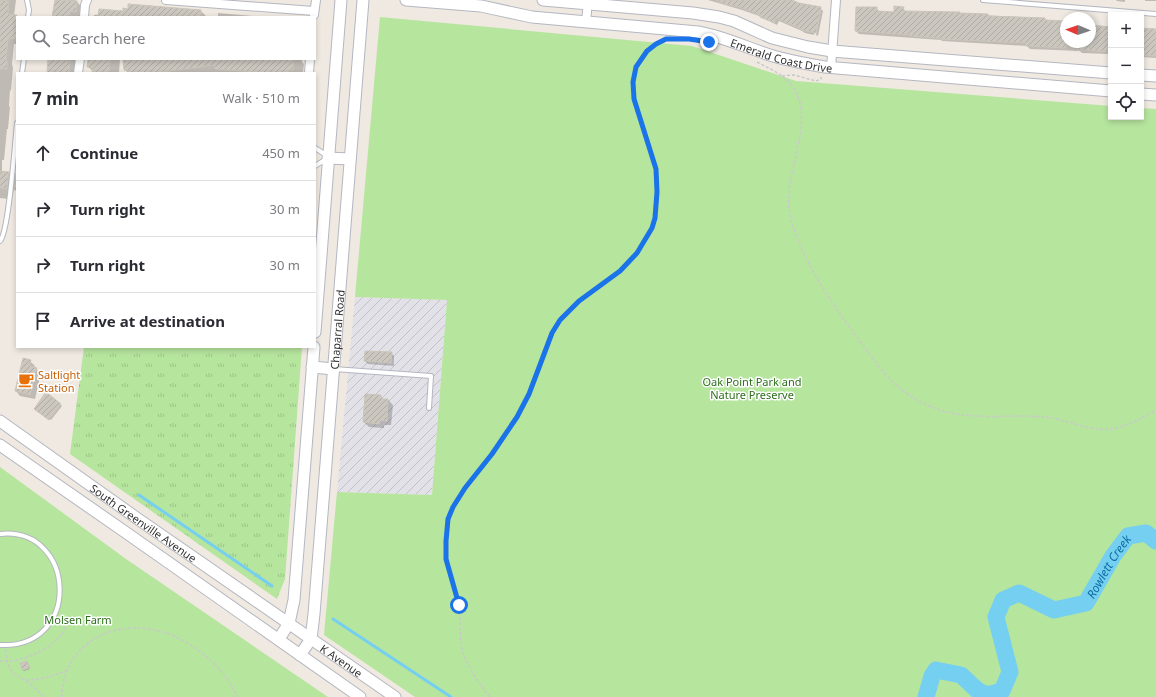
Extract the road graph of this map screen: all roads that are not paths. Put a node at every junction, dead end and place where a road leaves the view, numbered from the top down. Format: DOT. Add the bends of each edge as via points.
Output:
graph roads {
  1 [pos="27,0"];
  2 [pos="87,0"];
  3 [pos="166,0"];
  4 [pos="316,0"];
  5 [pos="341,0"];
  6 [pos="363,0"];
  7 [pos="406,0"];
  8 [pos="543,0"];
  9 [pos="836,0"];
  10 [pos="983,0"];
  11 [pos="588,2"];
  12 [pos="314,14"];
  13 [pos="1156,14"];
  14 [pos="28,16"];
  15 [pos="84,16"];
  16 [pos="586,23"];
  17 [pos="832,51"];
  18 [pos="24,60"];
  19 [pos="80,60"];
  20 [pos="310,60"];
  21 [pos="831,68"];
  22 [pos="22,72"];
  23 [pos="78,72"];
  24 [pos="309,72"];
  25 [pos="1108,73"];
  26 [pos="1144,75"];
  27 [pos="1156,76"];
  28 [pos="1108,91"];
  29 [pos="1144,94"];
  30 [pos="1156,95"];
  31 [pos="16,131"];
  32 [pos="316,149"];
  33 [pos="328,158"];
  34 [pos="350,159"];
  35 [pos="316,165"];
  36 [pos="0,241"];
  37 [pos="316,319"];
  38 [pos="314,348"];
  39 [pos="312,367"];
  40 [pos="334,369"];
  41 [pos="429,408"];
  42 [pos="0,421"];
  43 [pos="10,429"];
  44 [pos="0,445"];
  45 [pos="138,519"];
  46 [pos="0,534"];
  47 [pos="128,534"];
  48 [pos="289,623"];
  49 [pos="311,639"];
  50 [pos="283,642"];
  51 [pos="0,645"];
  52 [pos="300,655"];
  53 [pos="360,697"];
  54 [pos="395,697"];
  1 -- 14 [label="lane"];
  2 -- 15 [label="street"];
  3 -- 12 [label="street"];
  4 -- 12 [label="street"];
  5 -- 33 [label="main road, Chaparral Road"];
  6 -- 34 [label="main road, Chaparral Road"];
  7 -- 16 [label="main road, Emerald Coast Drive" via="481,6 532,17"];
  8 -- 11 [label="main road, Emerald Coast Drive"];
  9 -- 17 [label="street"];
  10 -- 13 [label="lane"];
  11 -- 16 [label="street"];
  11 -- 17 [label="main road, Emerald Coast Drive" via="719,17 772,38"];
  16 -- 21 [label="main road, Emerald Coast Drive" via="714,35 788,60"];
  17 -- 21 [label="street"];
  17 -- 25 [label="main road, Emerald Coast Drive"];
  18 -- 22 [label="lane"];
  19 -- 23 [label="street"];
  20 -- 24 [label="street"];
  21 -- 28 [label="main road, Emerald Coast Drive"];
  26 -- 27 [label="main road"];
  29 -- 30 [label="main road"];
  31 -- 36 [label="lane" via="7,215 3,238"];
  32 -- 33 [label="lane"];
  33 -- 34 [label="main road"];
  33 -- 35 [label="lane"];
  33 -- 37 [label="main road, Chaparral Road"];
  34 -- 40 [label="main road, Chaparral Road"];
  38 -- 39 [label="main road, Chaparral Road"];
  39 -- 40 [label="main road"];
  39 -- 48 [label="main road, Chaparral Road" via="294,600"];
  40 -- 41 [label="lane" via="431,376"];
  40 -- 49 [label="main road, Chaparral Road"];
  42 -- 43 [label="main road, South Greenville Avenue"];
  43 -- 44 [label="main road"];
  43 -- 45 [label="main road, South Greenville Avenue"];
  44 -- 47 [label="main road, South Greenville Avenue"];
  45 -- 47 [label="main road"];
  45 -- 48 [label="main road, South Greenville Avenue"];
  46 -- 51 [label="lane" via="29,539 44,549 58,572 61,590 56,612 50,623 38,635 15,644"];
  47 -- 50 [label="main road, South Greenville Avenue"];
  48 -- 49 [label="main road, K Avenue"];
  48 -- 50 [label="main road, Chaparral Road"];
  49 -- 52 [label="main road, Chaparral Road"];
  49 -- 54 [label="main road, K Avenue"];
  50 -- 52 [label="main road, K Avenue"];
  52 -- 53 [label="main road, K Avenue"];
}
